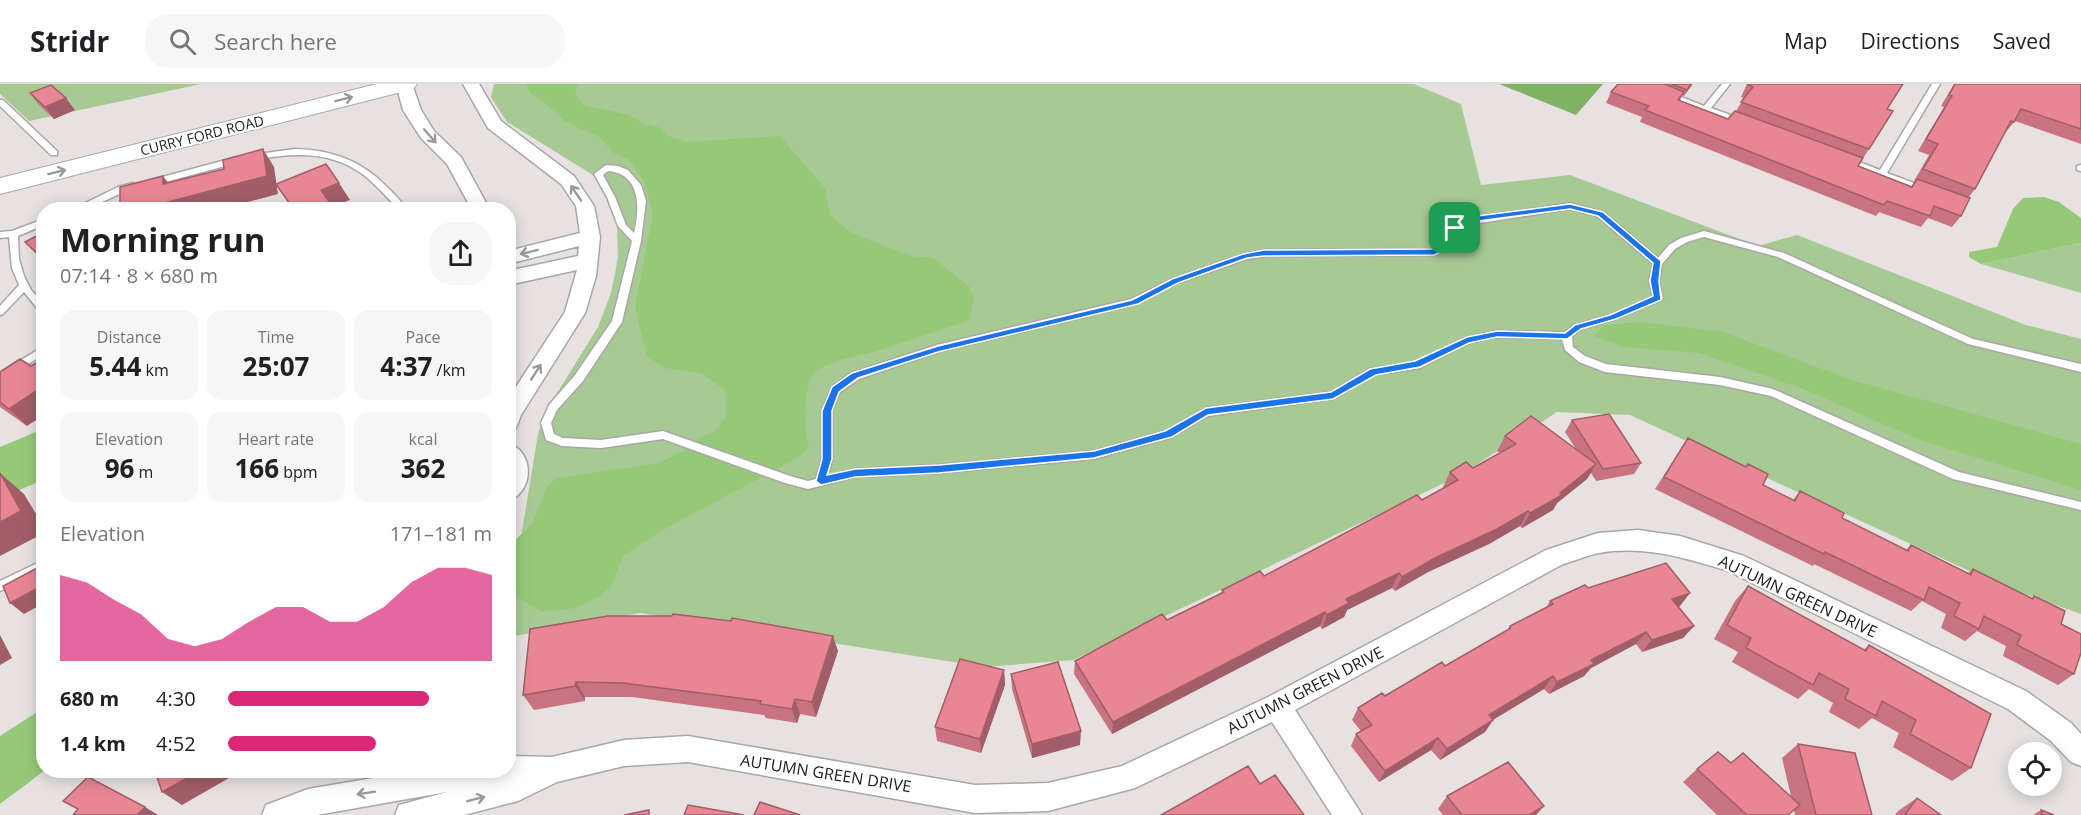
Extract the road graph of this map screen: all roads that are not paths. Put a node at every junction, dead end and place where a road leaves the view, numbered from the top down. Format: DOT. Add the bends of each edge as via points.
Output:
graph roads {
  1 [pos="329,84"];
  2 [pos="404,84"];
  3 [pos="471,84"];
  4 [pos="1726,84"];
  5 [pos="1936,84"];
  6 [pos="1658,91"];
  7 [pos="0,102"];
  8 [pos="1707,109"];
  9 [pos="1750,125"];
  10 [pos="54,153"];
  11 [pos="1838,158"];
  12 [pos="0,166"];
  13 [pos="1882,174"];
  14 [pos="0,186"];
  15 [pos="1936,195"];
  16 [pos="93,202"];
  17 [pos="397,202"];
  18 [pos="477,202"];
  19 [pos="36,225"];
  20 [pos="13,234"];
  21 [pos="0,235"];
  22 [pos="590,237"];
  23 [pos="637,242"];
  24 [pos="516,256"];
  25 [pos="588,261"];
  26 [pos="1658,263"];
  27 [pos="516,276"];
  28 [pos="22,287"];
  29 [pos="36,302"];
  30 [pos="0,312"];
  31 [pos="1567,336"];
  32 [pos="36,355"];
  33 [pos="2081,368"];
  34 [pos="0,378"];
  35 [pos="516,405"];
  36 [pos="516,458"];
  37 [pos="516,480"];
  38 [pos="821,481"];
  39 [pos="2081,506"];
  40 [pos="36,569"];
  41 [pos="0,586"];
  42 [pos="1278,706"];
  43 [pos="2081,753"];
  44 [pos="516,769"];
  45 [pos="552,770"];
  46 [pos="425,778"];
  47 [pos="974,807"];
  48 [pos="417,814"];
  49 [pos="276,815"];
  50 [pos="1348,815"];
  1 -- 10 [label="main road, CURRY FORD ROAD"];
  14 -- 2 [label="main road, CURRY FORD ROAD, one-way"];
  2 -- 18 [label="street, one-way" via="412,110 427,134 455,161"];
  22 -- 3 [label="street, one-way" via="585,206 567,180 494,124"];
  4 -- 8 [label="lane"];
  5 -- 13 [label="lane"];
  6 -- 8 [label="lane"];
  7 -- 10 [label="lane"];
  8 -- 9 [label="lane"];
  10 -- 12 [label="main road, CURRY FORD ROAD"];
  11 -- 13 [label="lane"];
  13 -- 15 [label="lane"];
  16 -- 17 [label="lane" via="121,189 224,163 315,151 340,157 363,170"];
  19 -- 20 [label="lane"];
  20 -- 21 [label="lane"];
  20 -- 28 [label="lane" via="15,267"];
  22 -- 24 [label="street, one-way"];
  22 -- 25 [label="street"];
  23 -- 23 [label="lane" via="642,201 637,185 625,172 613,168 600,171 622,226"];
  23 -- 38 [label="lane" via="617,322 553,408 546,427 550,437 577,444 656,435 677,438 789,480 808,485"];
  25 -- 27 [label="street"];
  35 -- 25 [label="street, one-way" via="575,313"];
  26 -- 31 [label="lane" via="1654,281 1658,298 1578,327"];
  26 -- 33 [label="lane" via="1672,247 1704,234 1781,255 1971,342"];
  26 -- 38 [label="lane" via="1600,214 1570,206 1465,222 1455,228 1446,247 1434,252 1246,256 1175,281 1134,302 938,349 855,375 836,390 827,411 827,459"];
  28 -- 29 [label="lane"];
  28 -- 30 [label="lane"];
  31 -- 38 [label="lane" via="1497,334 1467,340 1417,364 1374,372 1333,395 1206,412 1168,434 1094,455 855,473"];
  31 -- 39 [label="lane" via="1568,348 1582,359 1605,368 1720,381 1773,393 1957,476"];
  32 -- 34 [label="lane"];
  36 -- 37 [label="street"];
  40 -- 41 [label="lane"];
  42 -- 43 [label="street, AUTUMN GREEN DRIVE" via="1555,557 1598,543 1638,540 1680,546 1736,563 2016,700 2061,732"];
  42 -- 47 [label="street, AUTUMN GREEN DRIVE" via="1125,779 1048,798"];
  42 -- 50 [label="street"];
  44 -- 45 [label="street, AUTUMN GREEN DRIVE"];
  45 -- 47 [label="street, AUTUMN GREEN DRIVE" via="624,753 688,749"];
  48 -- 45 [label="street, AUTUMN GREEN DRIVE, one-way" via="518,788"];
  46 -- 48 [label="street"];
  46 -- 49 [label="street, one-way" via="308,803"];
}
